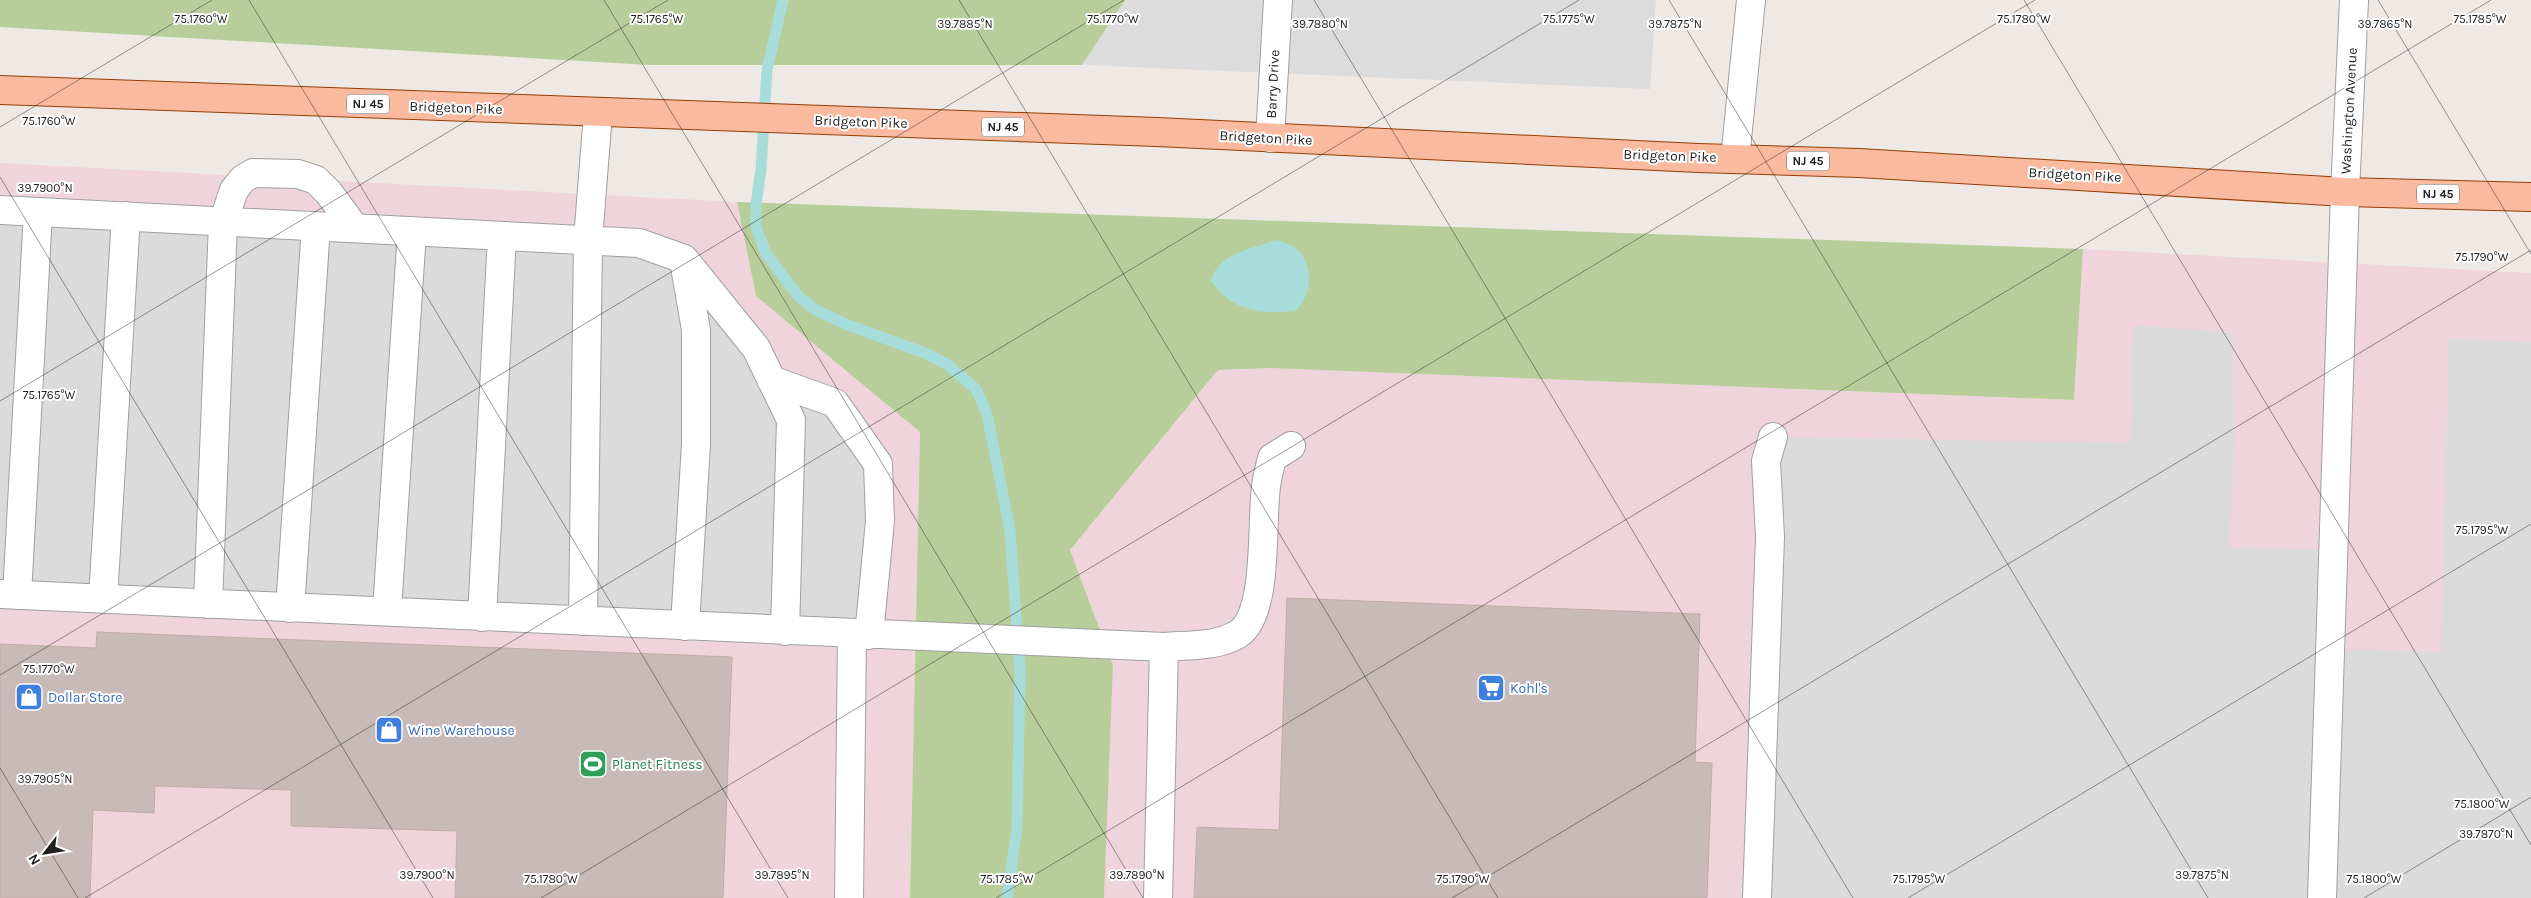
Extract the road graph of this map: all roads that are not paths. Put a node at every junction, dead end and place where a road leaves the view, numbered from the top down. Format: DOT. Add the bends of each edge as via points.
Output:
graph roads {
  1 [pos="1278,0"];
  2 [pos="1751,0"];
  3 [pos="2354,0"];
  4 [pos="0,90"];
  5 [pos="598,113"];
  6 [pos="1270,138"];
  7 [pos="1735,159"];
  8 [pos="2345,192"];
  9 [pos="2531,197"];
  10 [pos="0,210"];
  11 [pos="38,212"];
  12 [pos="126,216"];
  13 [pos="223,223"];
  14 [pos="316,226"];
  15 [pos="354,227"];
  16 [pos="412,231"];
  17 [pos="502,236"];
  18 [pos="588,240"];
  19 [pos="684,259"];
  20 [pos="771,380"];
  21 [pos="1773,437"];
  22 [pos="1291,446"];
  23 [pos="9,595"];
  24 [pos="102,599"];
  25 [pos="208,604"];
  26 [pos="290,608"];
  27 [pos="387,610"];
  28 [pos="482,617"];
  29 [pos="583,621"];
  30 [pos="685,626"];
  31 [pos="785,631"];
  32 [pos="861,634"];
  33 [pos="1164,647"];
  34 [pos="849,898"];
  35 [pos="1158,898"];
  36 [pos="1757,898"];
  37 [pos="2322,898"];
  1 -- 6 [label="street, Barry Drive"];
  2 -- 7 [label="street"];
  3 -- 8 [label="street, Washington Avenue"];
  4 -- 5 [label="main road, Bridgeton Pike / NJ 45"];
  5 -- 6 [label="main road, Bridgeton Pike / NJ 45"];
  5 -- 18 [label="street"];
  6 -- 7 [label="main road, Bridgeton Pike / NJ 45"];
  7 -- 8 [label="main road, Bridgeton Pike / NJ 45" via="1859,163"];
  8 -- 9 [label="main road, Bridgeton Pike / NJ 45"];
  8 -- 37 [label="street, Washington Avenue"];
  10 -- 11 [label="street"];
  11 -- 12 [label="street"];
  11 -- 23 [label="street"];
  12 -- 13 [label="street"];
  12 -- 24 [label="street"];
  13 -- 14 [label="street"];
  13 -- 15 [label="street" via="234,190 243,179 253,173 298,174 316,180"];
  13 -- 25 [label="street"];
  14 -- 15 [label="street"];
  14 -- 26 [label="street"];
  15 -- 16 [label="street"];
  16 -- 17 [label="street"];
  16 -- 27 [label="street"];
  17 -- 18 [label="street"];
  17 -- 28 [label="street"];
  18 -- 19 [label="street" via="639,243"];
  18 -- 29 [label="street"];
  19 -- 20 [label="street" via="756,348"];
  19 -- 30 [label="street" via="696,330 696,444"];
  20 -- 31 [label="street" via="791,420"];
  20 -- 32 [label="street" via="835,403 878,464 880,521"];
  21 -- 36 [label="street" via="1766,461 1770,537"];
  22 -- 33 [label="street" via="1272,458 1265,488 1258,600 1250,621 1240,633 1214,643"];
  23 -- 24 [label="street"];
  24 -- 25 [label="street"];
  25 -- 26 [label="street"];
  26 -- 27 [label="street"];
  27 -- 28 [label="street"];
  28 -- 29 [label="street"];
  29 -- 30 [label="street"];
  30 -- 31 [label="street"];
  31 -- 32 [label="street"];
  32 -- 33 [label="street"];
  32 -- 34 [label="street"];
  33 -- 35 [label="street"];
}
